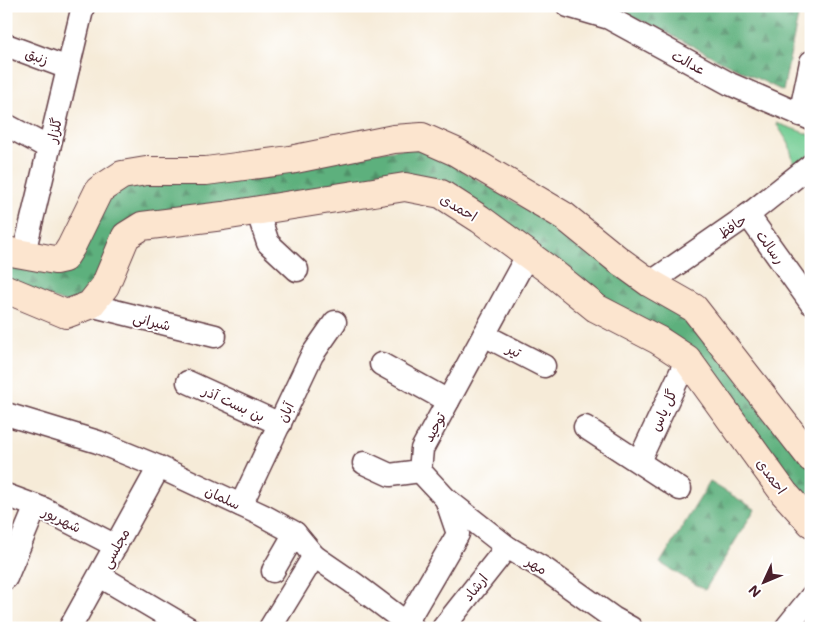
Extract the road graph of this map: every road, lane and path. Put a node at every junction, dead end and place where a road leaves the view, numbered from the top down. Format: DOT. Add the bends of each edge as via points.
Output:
graph roads {
  1 [pos="83,6"];
  2 [pos="568,6"];
  3 [pos="6,44"];
  4 [pos="811,62"];
  5 [pos="68,68"];
  6 [pos="805,117"];
  7 [pos="6,125"];
  8 [pos="49,148"];
  9 [pos="811,165"];
  10 [pos="257,210"];
  11 [pos="748,215"];
  12 [pos="15,252"];
  13 [pos="528,254"];
  14 [pos="297,270"];
  15 [pos="650,283"];
  16 [pos="6,289"];
  17 [pos="811,303"];
  18 [pos="90,305"];
  19 [pos="335,322"];
  20 [pos="484,335"];
  21 [pos="215,336"];
  22 [pos="688,359"];
  23 [pos="380,364"];
  24 [pos="544,366"];
  25 [pos="188,382"];
  26 [pos="448,401"];
  27 [pos="6,414"];
  28 [pos="280,424"];
  29 [pos="585,428"];
  30 [pos="811,458"];
  31 [pos="639,461"];
  32 [pos="364,463"];
  33 [pos="159,467"];
  34 [pos="420,471"];
  35 [pos="680,489"];
  36 [pos="6,495"];
  37 [pos="446,499"];
  38 [pos="241,505"];
  39 [pos="36,506"];
  40 [pos="811,524"];
  41 [pos="295,534"];
  42 [pos="116,546"];
  43 [pos="507,547"];
  44 [pos="314,556"];
  45 [pos="273,571"];
  46 [pos="100,576"];
  47 [pos="6,578"];
  48 [pos="811,597"];
  49 [pos="617,624"];
  50 [pos="178,625"];
  51 [pos="409,626"];
  52 [pos="70,628"];
  53 [pos="270,628"];
  54 [pos="443,628"];
  55 [pos="786,628"];
  1 -- 5 [label="street, گلزار"];
  2 -- 6 [label="street, عدالت" via="609,18 730,84"];
  3 -- 5 [label="street, زنبق"];
  4 -- 6 [label="street"];
  5 -- 8 [label="street, گلزار"];
  7 -- 8 [label="street"];
  8 -- 12 [label="street, گلزار"];
  9 -- 11 [label="street, حافظ"];
  10 -- 13 [label="street, احمدی" via="405,187 441,194"];
  10 -- 14 [label="street" via="268,243"];
  10 -- 18 [label="street, احمدی" via="142,226 126,236 104,286"];
  11 -- 15 [label="street, حافظ"];
  11 -- 17 [label="street, رسالت"];
  12 -- 15 [label="street" via="55,260 64,258 99,190 122,175 146,171 206,171 422,137 456,152 564,216"];
  12 -- 16 [label="street"];
  13 -- 20 [label="street, توحید"];
  13 -- 22 [label="street, احمدی" via="596,308"];
  15 -- 30 [label="street" via="694,308"];
  16 -- 18 [label="street" via="66,314"];
  18 -- 21 [label="street, شیرانی"];
  19 -- 28 [label="street, آبان" via="312,355"];
  20 -- 24 [label="street, تیر"];
  20 -- 26 [label="street, توحید"];
  22 -- 31 [label="street, گل یاس"];
  22 -- 40 [label="street, احمدی" via="784,493"];
  23 -- 26 [label="street"];
  25 -- 28 [label="street, بن بست آذر"];
  26 -- 34 [label="street, توحید" via="422,449"];
  27 -- 33 [label="street, سلمان" via="98,442"];
  28 -- 38 [label="street, آبان"];
  29 -- 31 [label="street"];
  31 -- 35 [label="street"];
  32 -- 34 [label="street" via="390,475"];
  33 -- 38 [label="street, سلمان"];
  33 -- 42 [label="street, مجلسی"];
  34 -- 37 [label="street"];
  36 -- 39 [label="street, شهریور"];
  37 -- 43 [label="street, مهر"];
  37 -- 51 [label="street" via="458,534"];
  38 -- 41 [label="street, سلمان"];
  39 -- 42 [label="street, شهریور"];
  39 -- 47 [label="street"];
  41 -- 44 [label="street, سلمان"];
  41 -- 45 [label="street"];
  42 -- 46 [label="street, مجلسی"];
  43 -- 49 [label="street, مهر" via="546,570"];
  43 -- 54 [label="street, ارشاد"];
  44 -- 51 [label="street, سلمان"];
  44 -- 53 [label="street"];
  46 -- 50 [label="street"];
  46 -- 52 [label="street, مجلسی"];
  48 -- 55 [label="street"];
}
